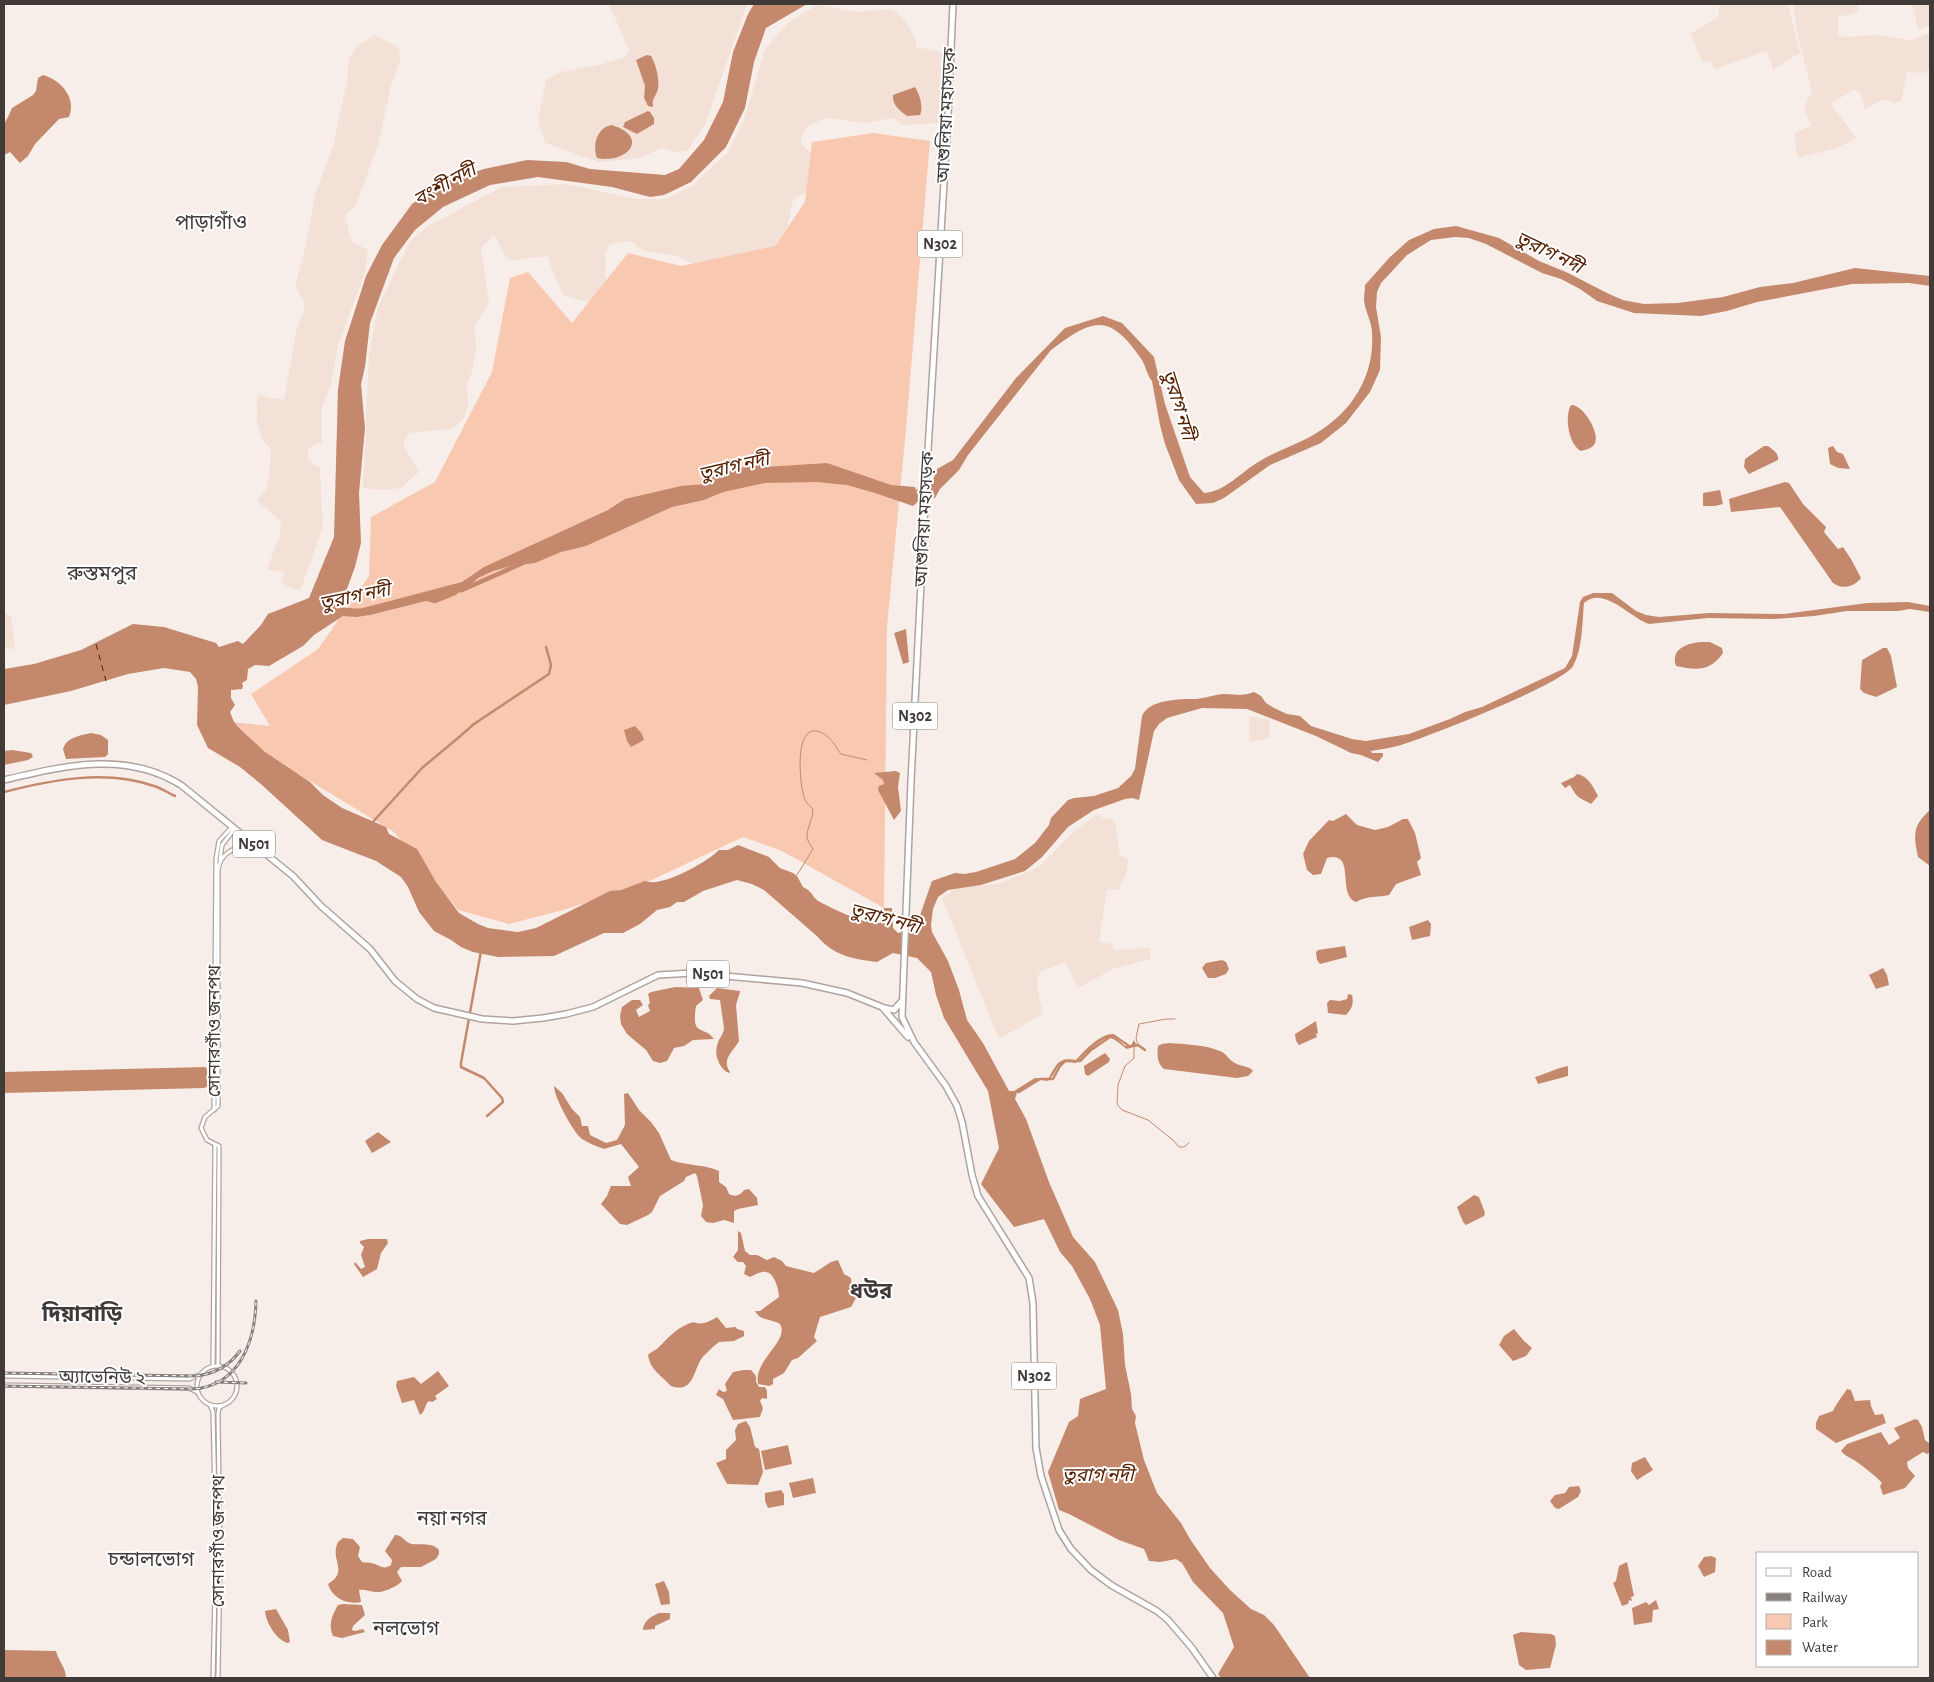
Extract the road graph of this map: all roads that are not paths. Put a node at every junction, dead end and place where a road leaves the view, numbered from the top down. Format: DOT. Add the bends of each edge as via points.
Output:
graph roads {
  1 [pos="953,4"];
  2 [pos="4,780"];
  3 [pos="234,827"];
  4 [pos="254,843"];
  5 [pos="218,862"];
  6 [pos="903,998"];
  7 [pos="882,1007"];
  8 [pos="921,1053"];
  9 [pos="214,1110"];
  10 [pos="215,1144"];
  11 [pos="218,1365"];
  12 [pos="213,1366"];
  13 [pos="200,1375"];
  14 [pos="4,1376"];
  15 [pos="4,1385"];
  16 [pos="197,1392"];
  17 [pos="210,1405"];
  18 [pos="222,1406"];
  19 [pos="217,1490"];
  20 [pos="213,1678"];
  21 [pos="218,1678"];
  22 [pos="1213,1678"];
  1 -- 6 [label="highway, আশুলিয়া মহাসড়ক / N302" via="926,484"];
  2 -- 3 [label="highway, N501" via="106,763 140,768 160,773 181,785"];
  3 -- 4 [label="highway, N501"];
  3 -- 5 [label="main road" via="222,845"];
  3 -- 5 [label="main road" via="217,846"];
  4 -- 5 [label="main road" via="233,850"];
  4 -- 7 [label="highway, N501" via="303,884 321,906 370,949 405,990 424,1004 464,1015 513,1021 566,1014 593,1007 658,975 681,972 802,983 847,993"];
  5 -- 9 [label="main road, সোনারগাঁও জনপথ"];
  5 -- 9 [label="main road, সোনারগাঁও জনপথ" via="218,1106"];
  6 -- 7 [label="highway" via="894,1010"];
  6 -- 8 [label="highway, আশুলিয়া মহাসড়ক / N302" via="902,1016"];
  7 -- 8 [label="highway, N501"];
  8 -- 22 [label="highway, N302" via="957,1106 978,1196 1026,1271 1032,1288 1036,1448 1059,1530 1070,1548 1091,1570 1168,1620"];
  9 -- 10 [label="main road, সোনারগাঁও জনপথ" via="205,1117 201,1128 205,1138"];
  10 -- 11 [label="main road" via="219,1146"];
  10 -- 12 [label="main road"];
  11 -- 12 [label="main road"];
  11 -- 18 [label="main road, সোনারগাঁও জনপথ" via="230,1370 237,1385 232,1400"];
  12 -- 13 [label="main road"];
  13 -- 14 [label="main road, অ্যাভেনিউ ২" via="189,1380"];
  13 -- 16 [label="main road"];
  15 -- 16 [label="main road, অ্যাভেনিউ ২" via="189,1388"];
  16 -- 17 [label="main road"];
  17 -- 18 [label="main road"];
  17 -- 19 [label="main road, সোনারগাঁও জনপথ"];
  18 -- 19 [label="main road, সোনারগাঁও জনপথ" via="218,1414"];
  19 -- 20 [label="main road, সোনারগাঁও জনপথ"];
  19 -- 21 [label="main road, সোনারগাঁও জনপথ"];
}
